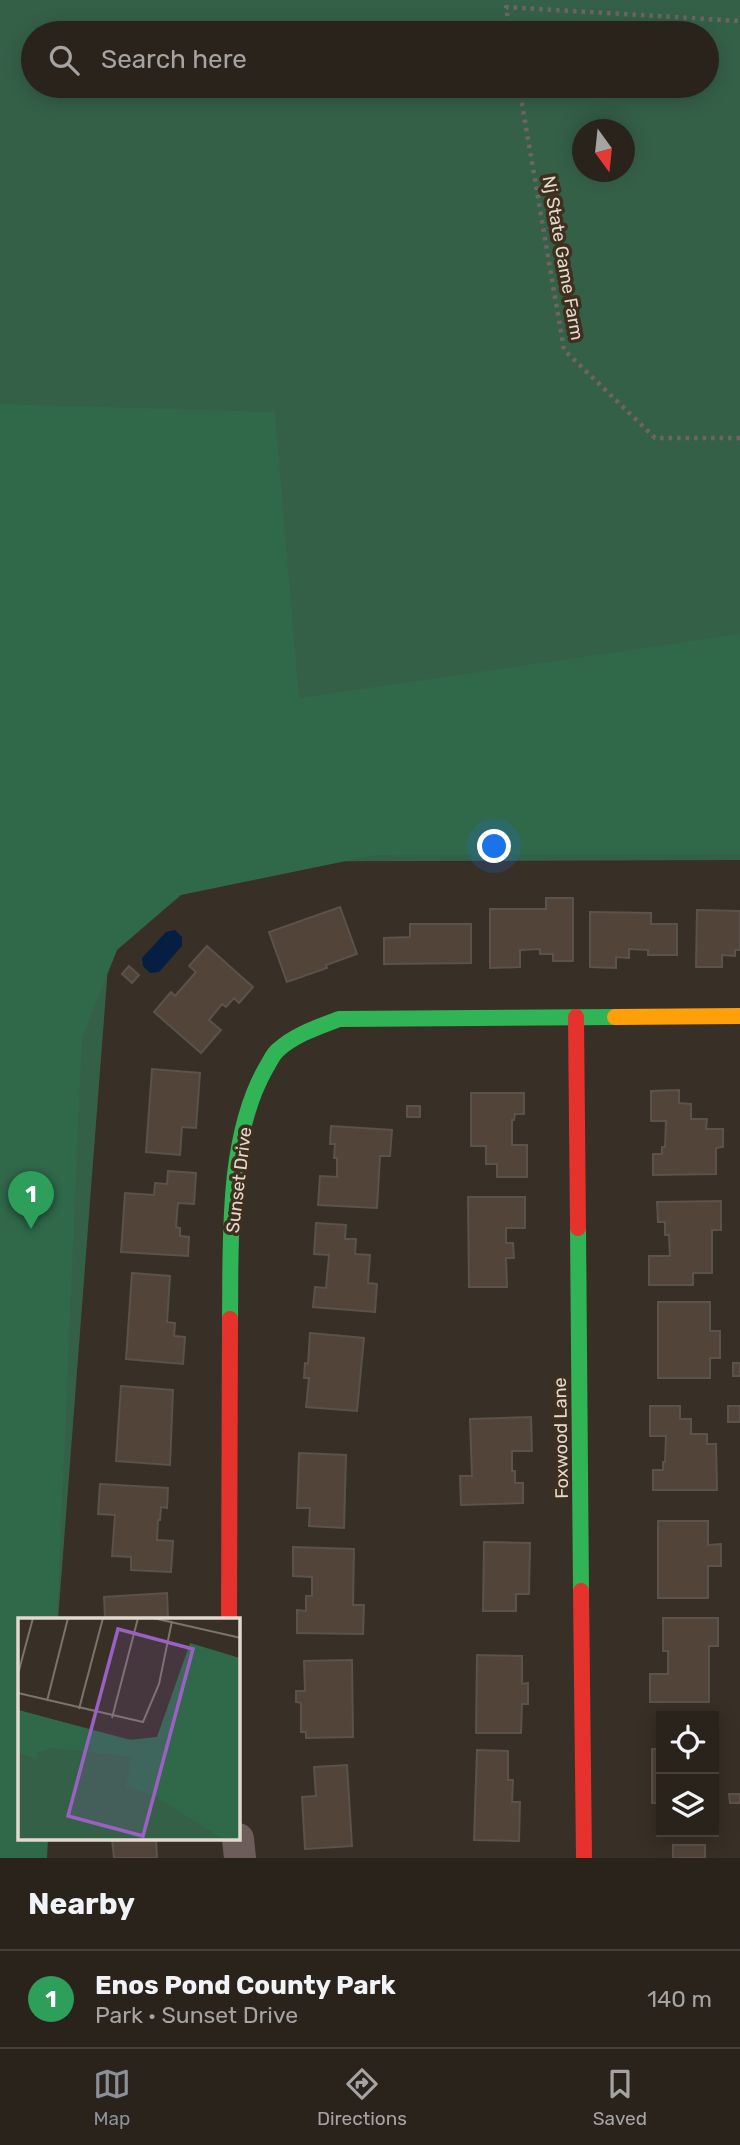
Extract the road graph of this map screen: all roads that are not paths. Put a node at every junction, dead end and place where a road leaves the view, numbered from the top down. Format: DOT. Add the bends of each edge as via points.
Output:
graph roads {
  1 [pos="740,1016"];
  2 [pos="576,1017"];
  3 [pos="229,1618"];
  4 [pos="238,1840"];
  5 [pos="240,1858"];
  6 [pos="584,1858"];
  1 -- 2 [label="street, Sunset Drive"];
  2 -- 3 [label="street, Sunset Drive" via="339,1019 276,1051 269,1062 256,1085 239,1150 232,1217"];
  2 -- 6 [label="street, Foxwood Lane"];
  4 -- 5 [label="street"];
}
